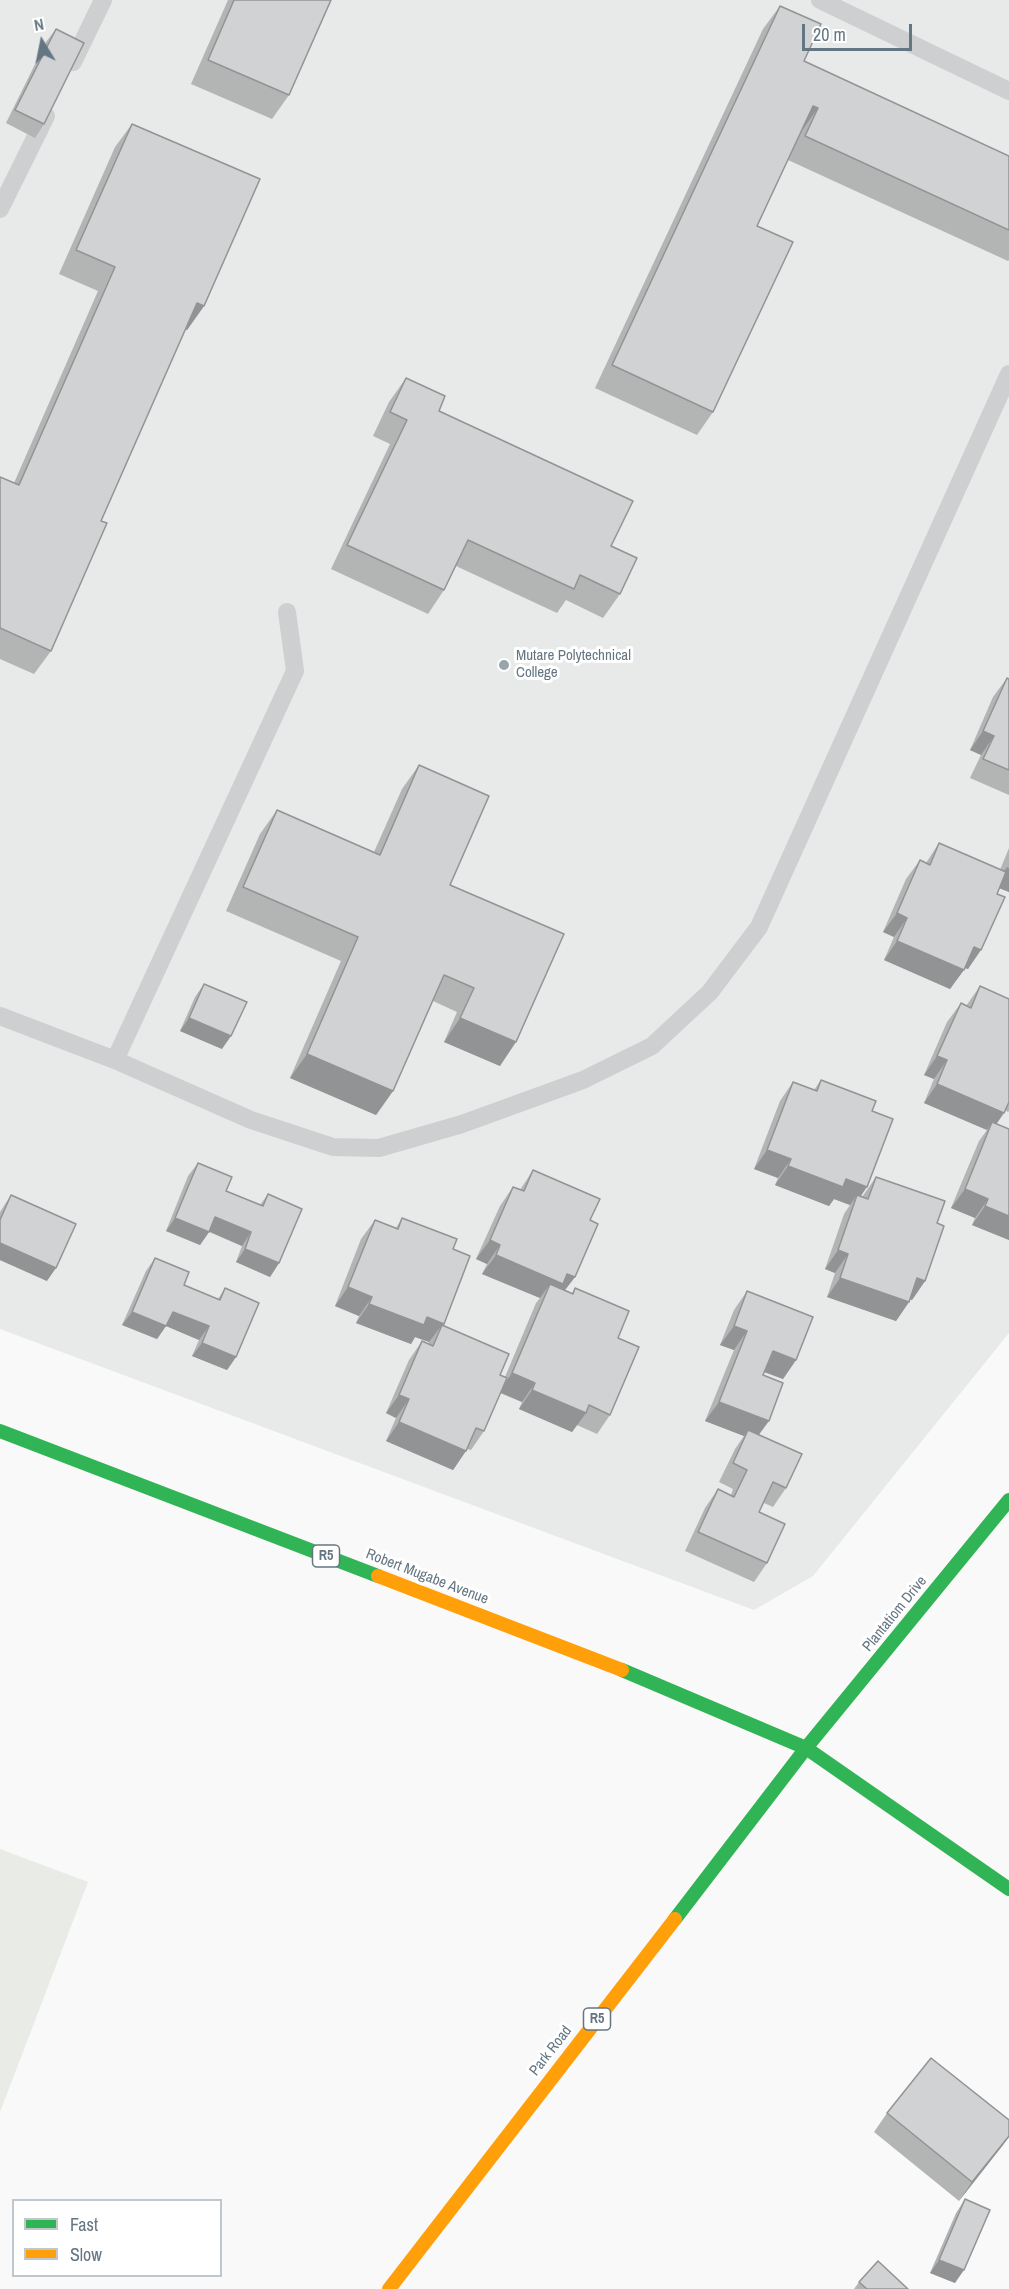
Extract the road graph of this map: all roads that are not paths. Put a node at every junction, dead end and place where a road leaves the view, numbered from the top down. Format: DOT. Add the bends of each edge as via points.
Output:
graph roads {
  1 [pos="103,0"];
  2 [pos="820,0"];
  3 [pos="67,73"];
  4 [pos="1009,91"];
  5 [pos="52,104"];
  6 [pos="0,209"];
  7 [pos="1009,374"];
  8 [pos="287,612"];
  9 [pos="0,1016"];
  10 [pos="116,1060"];
  11 [pos="0,1431"];
  12 [pos="1009,1500"];
  13 [pos="806,1748"];
  14 [pos="1009,1889"];
  15 [pos="389,2289"];
  1 -- 3 [label="lane"];
  2 -- 4 [label="lane"];
  5 -- 6 [label="lane"];
  7 -- 10 [label="lane" via="759,927 710,992 652,1046 583,1080 462,1124 379,1148 333,1147 261,1124"];
  8 -- 10 [label="lane" via="295,672"];
  9 -- 10 [label="lane"];
  11 -- 13 [label="main road, Robert Mugabe Avenue / R5" via="651,1681"];
  12 -- 13 [label="main road, Plantatiom Drive"];
  13 -- 14 [label="main road, Robert Mugabe Avenue"];
  13 -- 15 [label="main road, Park Road / R5"];
}
